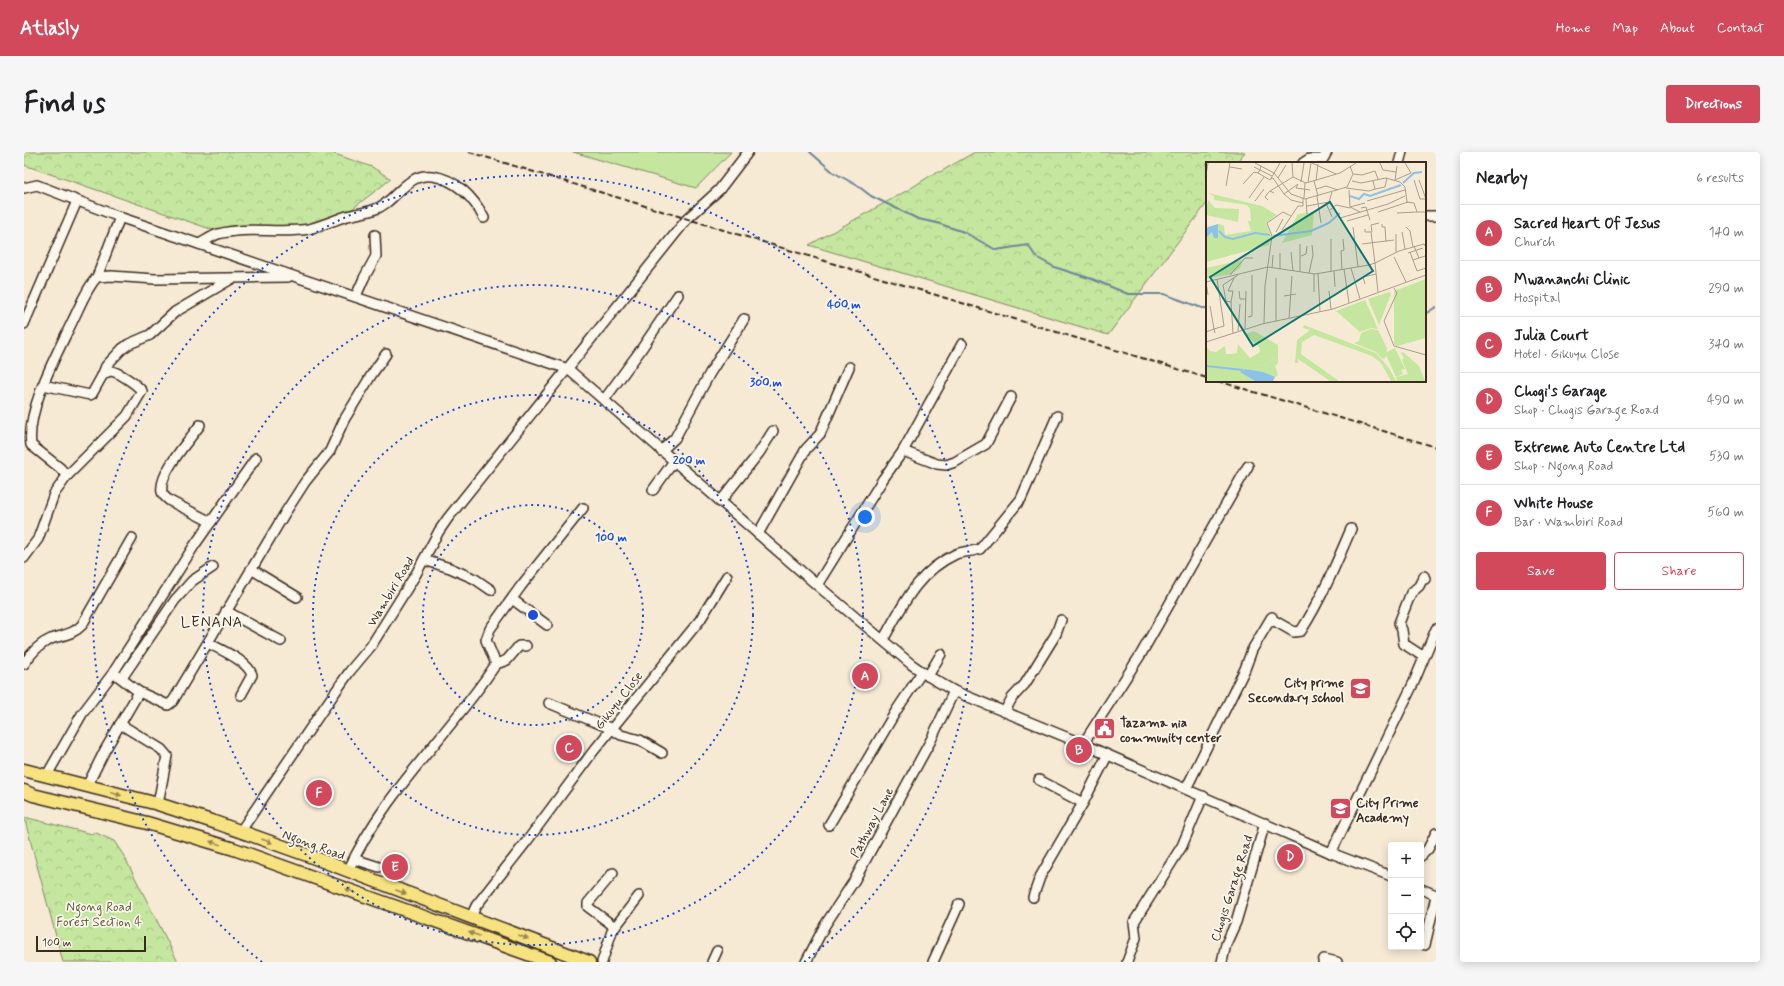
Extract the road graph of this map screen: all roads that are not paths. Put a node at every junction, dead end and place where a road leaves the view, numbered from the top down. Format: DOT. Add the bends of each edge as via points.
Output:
graph roads {
  1 [pos="748,152"];
  2 [pos="1327,152"];
  3 [pos="1402,152"];
  4 [pos="1306,162"];
  5 [pos="1399,162"];
  6 [pos="24,188"];
  7 [pos="77,201"];
  8 [pos="120,217"];
  9 [pos="484,218"];
  10 [pos="375,235"];
  11 [pos="199,244"];
  12 [pos="297,276"];
  13 [pos="97,277"];
  14 [pos="232,279"];
  15 [pos="678,295"];
  16 [pos="356,296"];
  17 [pos="744,319"];
  18 [pos="24,324"];
  19 [pos="962,344"];
  20 [pos="386,354"];
  21 [pos="850,367"];
  22 [pos="568,369"];
  23 [pos="102,376"];
  24 [pos="43,385"];
  25 [pos="1011,397"];
  26 [pos="604,400"];
  27 [pos="1057,416"];
  28 [pos="200,425"];
  29 [pos="774,431"];
  30 [pos="662,451"];
  31 [pos="903,451"];
  32 [pos="256,458"];
  33 [pos="674,462"];
  34 [pos="1248,466"];
  35 [pos="67,476"];
  36 [pos="653,490"];
  37 [pos="720,502"];
  38 [pos="583,508"];
  39 [pos="211,522"];
  40 [pos="1351,529"];
  41 [pos="758,534"];
  42 [pos="132,538"];
  43 [pos="24,558"];
  44 [pos="424,560"];
  45 [pos="213,567"];
  46 [pos="251,569"];
  47 [pos="727,576"];
  48 [pos="1425,579"];
  49 [pos="817,585"];
  50 [pos="491,590"];
  51 [pos="297,597"];
  52 [pos="512,599"];
  53 [pos="226,611"];
  54 [pos="1061,620"];
  55 [pos="547,624"];
  56 [pos="1436,629"];
  57 [pos="883,640"];
  58 [pos="281,641"];
  59 [pos="208,643"];
  60 [pos="526,646"];
  61 [pos="941,654"];
  62 [pos="1424,657"];
  63 [pos="24,664"];
  64 [pos="496,664"];
  65 [pos="113,673"];
  66 [pos="925,674"];
  67 [pos="122,678"];
  68 [pos="954,691"];
  69 [pos="139,692"];
  70 [pos="242,695"];
  71 [pos="549,703"];
  72 [pos="1005,712"];
  73 [pos="120,724"];
  74 [pos="612,729"];
  75 [pos="1084,744"];
  76 [pos="662,753"];
  77 [pos="1107,756"];
  78 [pos="24,770"];
  79 [pos="47,776"];
  80 [pos="1039,780"];
  81 [pos="67,781"];
  82 [pos="87,786"];
  83 [pos="1186,789"];
  84 [pos="24,791"];
  85 [pos="1203,796"];
  86 [pos="61,801"];
  87 [pos="1083,803"];
  88 [pos="158,804"];
  89 [pos="1265,823"];
  90 [pos="829,825"];
  91 [pos="240,832"];
  92 [pos="1436,833"];
  93 [pos="234,849"];
  94 [pos="1331,853"];
  95 [pos="1424,853"];
  96 [pos="354,859"];
  97 [pos="379,867"];
  98 [pos="348,871"];
  99 [pos="613,874"];
  100 [pos="1388,875"];
  101 [pos="1424,890"];
  102 [pos="639,896"];
  103 [pos="1436,896"];
  104 [pos="1033,897"];
  105 [pos="959,904"];
  106 [pos="471,917"];
  107 [pos="615,927"];
  108 [pos="1425,945"];
  109 [pos="717,951"];
  110 [pos="550,962"];
  111 [pos="589,962"];
  112 [pos="602,962"];
  113 [pos="712,962"];
  114 [pos="806,962"];
  115 [pos="932,962"];
  116 [pos="1126,962"];
  117 [pos="1222,962"];
  118 [pos="1323,962"];
  119 [pos="1337,962"];
  1 -- 22 [label="street, Wambiri Road" via="719,190 687,219"];
  2 -- 4 [label="street" via="1323,159 1310,159"];
  3 -- 5 [label="street"];
  6 -- 7 [label="street" via="37,186"];
  7 -- 8 [label="street"];
  7 -- 18 [label="street"];
  8 -- 11 [label="street"];
  8 -- 13 [label="street"];
  9 -- 11 [label="street" via="468,193 439,178 423,176 409,182 391,200 372,210 309,229 218,234"];
  10 -- 16 [label="street" via="376,256"];
  11 -- 12 [label="street"];
  12 -- 14 [label="street"];
  12 -- 16 [label="street"];
  13 -- 14 [label="street"];
  13 -- 24 [label="street" via="87,292"];
  14 -- 23 [label="street" via="175,312 150,335 122,349 106,366"];
  15 -- 26 [label="street"];
  16 -- 22 [label="street"];
  17 -- 30 [label="street" via="675,438"];
  19 -- 31 [label="street"];
  20 -- 46 [label="street" via="344,420 330,451 305,482"];
  21 -- 41 [label="street" via="820,434 806,449"];
  22 -- 26 [label="street"];
  22 -- 44 [label="street, Wambiri Road" via="448,518"];
  23 -- 24 [label="street" via="92,394"];
  23 -- 35 [label="street" via="108,371 115,372 142,392 127,416"];
  24 -- 35 [label="street" via="31,427 31,444"];
  25 -- 31 [label="street" via="986,444 956,462 937,464"];
  26 -- 30 [label="street"];
  27 -- 57 [label="street" via="1024,493 1012,512 980,549 955,555 921,578"];
  28 -- 39 [label="street" via="175,457 167,471 162,490 170,501"];
  29 -- 37 [label="street"];
  30 -- 33 [label="street"];
  31 -- 49 [label="street" via="882,479"];
  32 -- 39 [label="street"];
  33 -- 36 [label="street"];
  33 -- 37 [label="street"];
  34 -- 75 [label="street" via="1141,654"];
  35 -- 43 [label="street" via="54,494 38,539"];
  37 -- 41 [label="street"];
  38 -- 52 [label="street"];
  39 -- 65 [label="street"];
  40 -- 83 [label="street" via="1327,585 1301,632 1294,632 1273,620 1271,622 1272,617 1270,618 1252,650"];
  41 -- 49 [label="street"];
  42 -- 63 [label="street" via="77,632 43,643"];
  44 -- 50 [label="street" via="475,579"];
  44 -- 91 [label="street, Wambiri Road" via="371,646 322,711"];
  45 -- 67 [label="street" via="192,581 175,600"];
  46 -- 51 [label="street"];
  46 -- 53 [label="street"];
  47 -- 74 [label="street, Gikuyu Close" via="700,620"];
  48 -- 62 [label="street" via="1424,576 1419,586 1411,593 1399,623 1404,644"];
  49 -- 57 [label="street"];
  52 -- 55 [label="street"];
  52 -- 64 [label="street" via="487,635 486,640"];
  53 -- 58 [label="street"];
  53 -- 59 [label="street"];
  54 -- 72 [label="street" via="1056,634"];
  56 -- 62 [label="street"];
  57 -- 66 [label="street"];
  59 -- 69 [label="street" via="173,701 168,705"];
  59 -- 70 [label="street" via="251,670 252,676"];
  60 -- 64 [label="street" via="519,646 507,660"];
  61 -- 66 [label="street"];
  62 -- 94 [label="street"];
  64 -- 96 [label="street" via="391,800 366,835"];
  65 -- 67 [label="street"];
  65 -- 79 [label="street" via="82,714"];
  66 -- 68 [label="street"];
  66 -- 90 [label="street" via="896,711"];
  67 -- 69 [label="street"];
  68 -- 72 [label="street"];
  68 -- 114 [label="street, Pathway Lane" via="931,740 854,881 825,926"];
  69 -- 73 [label="street"];
  71 -- 74 [label="street"];
  72 -- 75 [label="street"];
  73 -- 82 [label="street"];
  73 -- 88 [label="street" via="161,749 167,756"];
  74 -- 76 [label="street" via="620,735 640,740"];
  74 -- 106 [label="street, Gikuyu Close" via="496,879"];
  75 -- 77 [label="street"];
  77 -- 83 [label="street"];
  77 -- 87 [label="street"];
  78 -- 79 [label="main road, Ngong Road"];
  79 -- 81 [label="main road, Ngong Road"];
  80 -- 87 [label="street"];
  81 -- 82 [label="main road, Ngong Road"];
  81 -- 86 [label="main road" via="58,788"];
  82 -- 88 [label="main road, Ngong Road, one-way"];
  83 -- 85 [label="street"];
  84 -- 86 [label="main road"];
  85 -- 89 [label="street"];
  85 -- 116 [label="street" via="1182,846 1134,922 1136,938"];
  93 -- 86 [label="main road, one-way"];
  87 -- 104 [label="street" via="1040,877"];
  88 -- 91 [label="main road, Ngong Road"];
  89 -- 94 [label="street"];
  89 -- 117 [label="street, Chogis Garage Road"];
  91 -- 93 [label="main road"];
  91 -- 98 [label="main road, Ngong Road, one-way"];
  92 -- 95 [label="street"];
  110 -- 93 [label="main road, one-way"];
  94 -- 100 [label="street"];
  96 -- 97 [label="street"];
  96 -- 98 [label="street"];
  98 -- 106 [label="main road, Ngong Road, one-way"];
  99 -- 107 [label="street" via="588,903 588,907"];
  101 -- 103 [label="street"];
  102 -- 107 [label="street"];
  103 -- 108 [label="street"];
  105 -- 115 [label="street"];
  106 -- 111 [label="main road, Ngong Road, one-way"];
  107 -- 112 [label="street" via="609,937"];
  109 -- 113 [label="street"];
  118 -- 119 [label="street" via="1324,959"];
}
